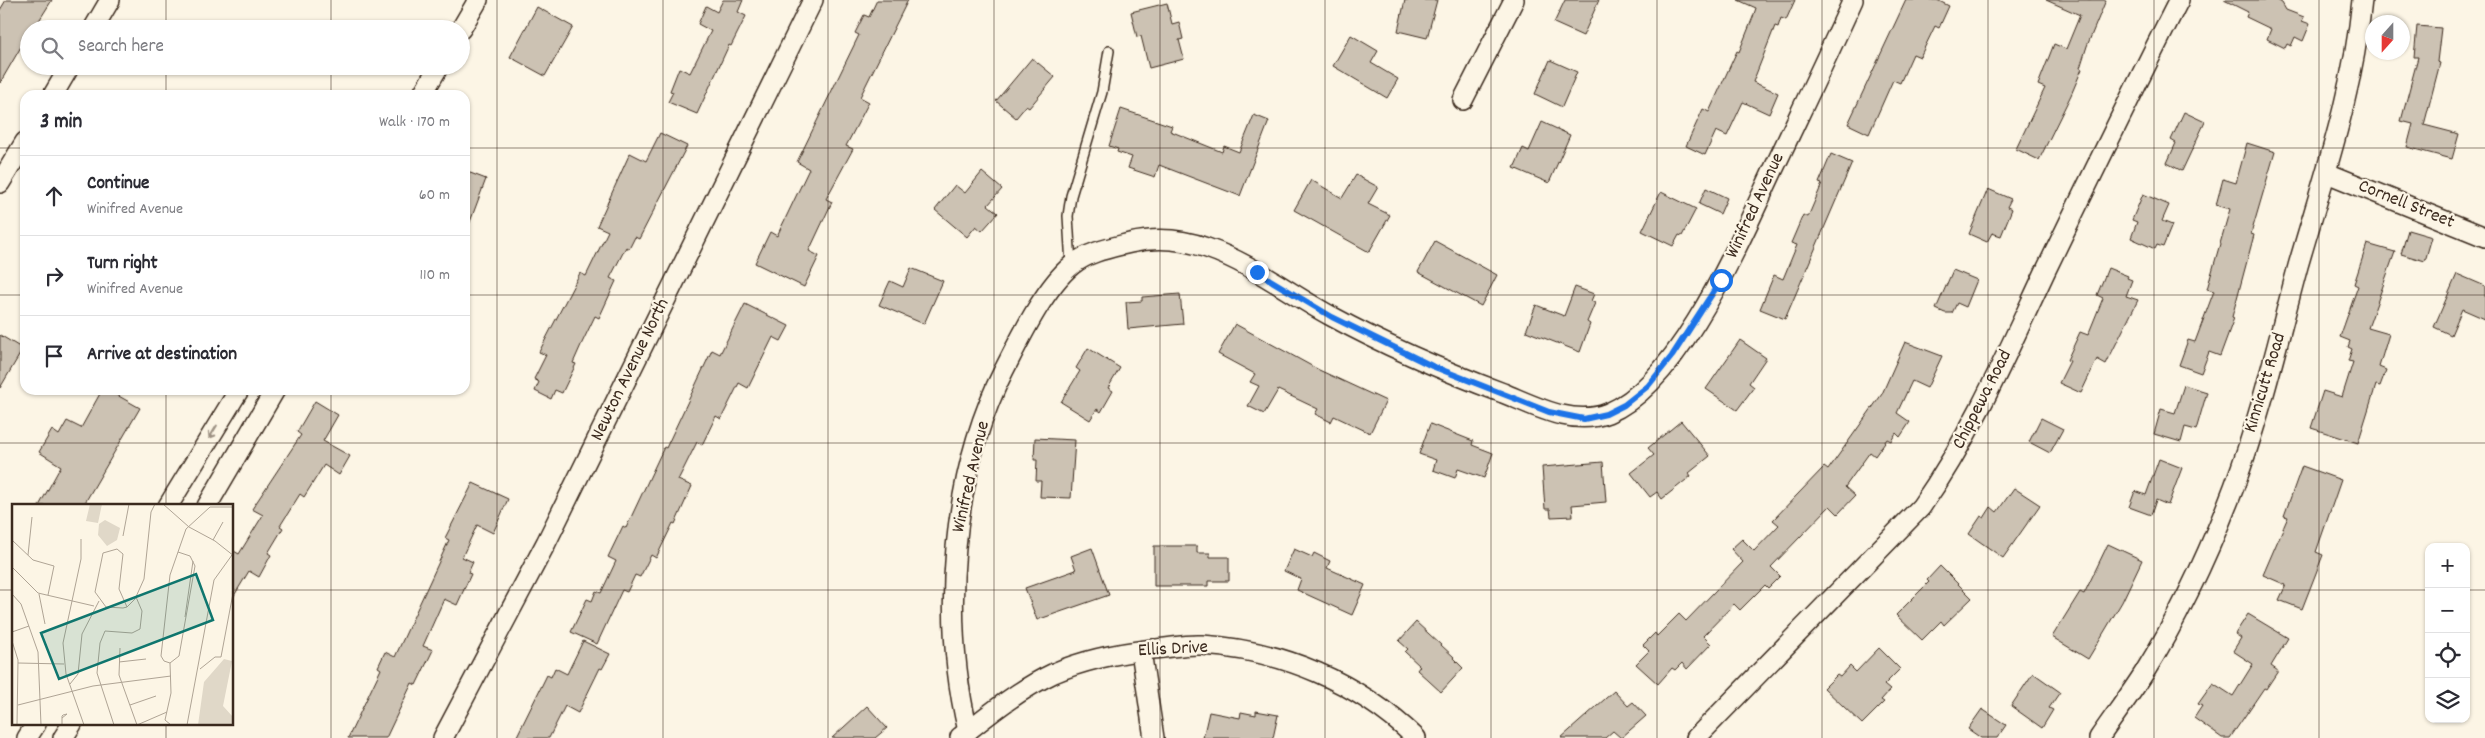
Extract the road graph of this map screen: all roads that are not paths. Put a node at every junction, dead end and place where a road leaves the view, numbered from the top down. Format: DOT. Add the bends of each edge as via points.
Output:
graph roads {
  1 [pos="110,0"];
  2 [pos="478,0"];
  3 [pos="813,0"];
  4 [pos="1514,0"];
  5 [pos="1853,0"];
  6 [pos="2179,0"];
  7 [pos="2362,0"];
  8 [pos="98,20"];
  9 [pos="466,20"];
  10 [pos="1109,51"];
  11 [pos="65,75"];
  12 [pos="434,75"];
  13 [pos="56,90"];
  14 [pos="425,90"];
  15 [pos="1463,100"];
  16 [pos="20,150"];
  17 [pos="2327,173"];
  18 [pos="0,183"];
  19 [pos="2485,238"];
  20 [pos="1071,266"];
  21 [pos="236,395"];
  22 [pos="272,395"];
  23 [pos="169,504"];
  24 [pos="208,504"];
  25 [pos="1141,650"];
  26 [pos="35,726"];
  27 [pos="71,726"];
  28 [pos="964,734"];
  29 [pos="27,738"];
  30 [pos="63,738"];
  31 [pos="443,738"];
  32 [pos="1154,738"];
  33 [pos="1416,738"];
  34 [pos="1696,738"];
  35 [pos="2099,738"];
  1 -- 8 [label="street"];
  2 -- 9 [label="street"];
  3 -- 31 [label="street, Newton Avenue North" via="546,543"];
  4 -- 15 [label="street"];
  5 -- 20 [label="street, Winifred Avenue" via="1721,280 1672,356 1648,386 1606,414 1584,419 1549,412 1432,366 1332,317 1257,272 1209,248 1172,238 1140,241 1097,251"];
  6 -- 34 [label="street, Chippewa Road" via="2116,122 1991,388 1941,478 1921,507"];
  7 -- 17 [label="street, Kinnicutt Road" via="2343,113"];
  10 -- 20 [label="lane" via="1102,92 1071,196 1068,223"];
  11 -- 13 [label="street"];
  12 -- 14 [label="street"];
  16 -- 18 [label="street"];
  17 -- 19 [label="street, Cornell Street"];
  17 -- 35 [label="street, Kinnicutt Road" via="2298,266 2275,359 2234,487 2187,594 2145,672"];
  20 -- 28 [label="street, Winifred Avenue" via="1027,324 999,379 978,436 962,502 954,569 952,633"];
  21 -- 23 [label="street, one-way"];
  22 -- 24 [label="street"];
  25 -- 28 [label="street, Ellis Drive" via="1101,656 1053,674 994,710"];
  25 -- 32 [label="street"];
  25 -- 33 [label="street, Ellis Drive" via="1200,645 1282,658 1367,698"];
  26 -- 29 [label="street"];
  27 -- 30 [label="street"];
}
